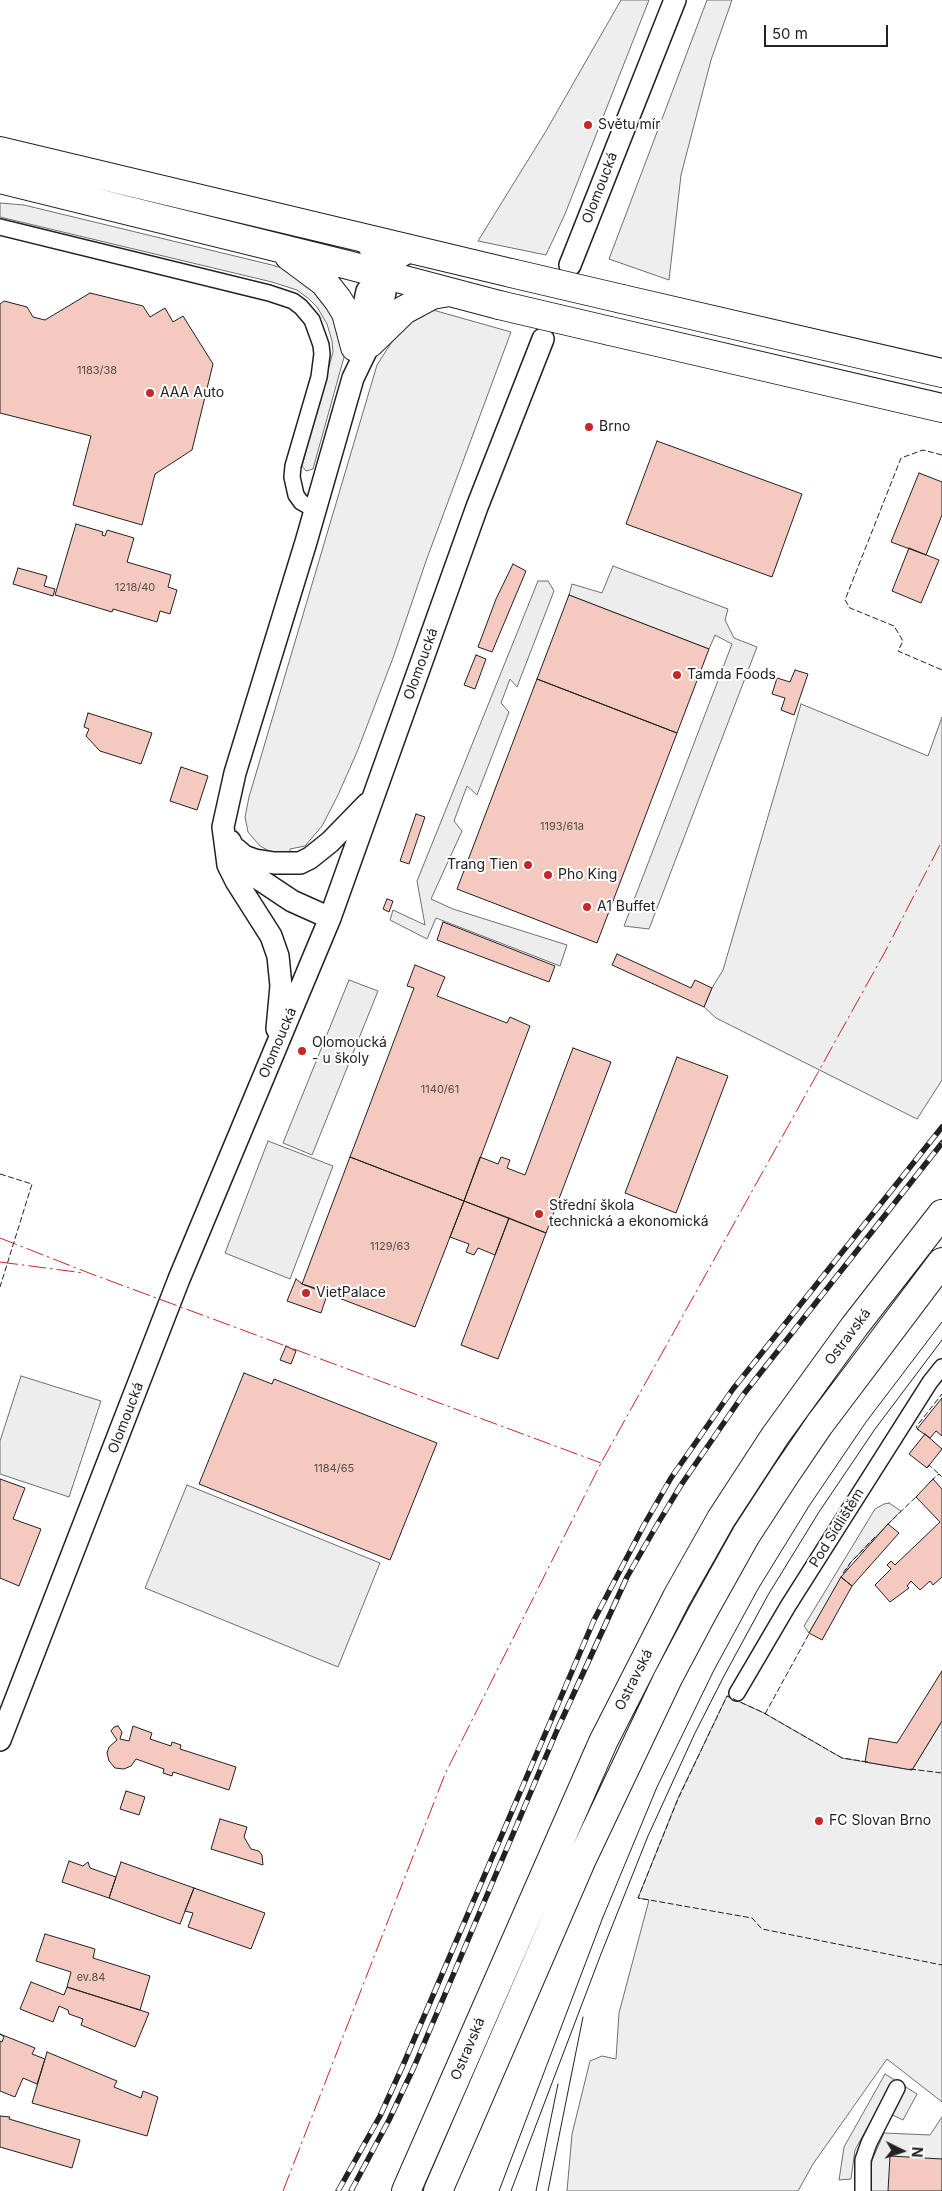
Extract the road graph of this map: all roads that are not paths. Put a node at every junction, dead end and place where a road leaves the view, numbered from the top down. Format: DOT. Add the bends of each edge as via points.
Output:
graph roads {
  1 [pos="675,0"];
  2 [pos="0,151"];
  3 [pos="0,180"];
  4 [pos="0,227"];
  5 [pos="364,239"];
  6 [pos="268,245"];
  7 [pos="413,249"];
  8 [pos="570,265"];
  9 [pos="382,274"];
  10 [pos="449,292"];
  11 [pos="543,339"];
  12 [pos="362,345"];
  13 [pos="942,374"];
  14 [pos="942,408"];
  15 [pos="315,510"];
  16 [pos="228,798"];
  17 [pos="372,799"];
  18 [pos="232,845"];
  19 [pos="330,918"];
  20 [pos="275,1052"];
  21 [pos="942,1203"];
  22 [pos="942,1214"];
  23 [pos="909,1256"];
  24 [pos="942,1262"];
  25 [pos="942,1367"];
  26 [pos="737,1693"];
  27 [pos="0,1740"];
  28 [pos="898,2088"];
  29 [pos="406,2191"];
  30 [pos="438,2191"];
  31 [pos="862,2191"];
  1 -- 8 [label="main road, Olomoucká"];
  2 -- 5 [label="highway"];
  3 -- 6 [label="highway"];
  4 -- 15 [label="street" via="270,293 293,301 301,308 312,320 322,354 319,377 292,477 301,502"];
  5 -- 7 [label="highway"];
  5 -- 9 [label="main road"];
  6 -- 9 [label="highway"];
  6 -- 12 [label="highway" via="296,260 324,282 346,313"];
  7 -- 9 [label="main road" via="395,260"];
  7 -- 13 [label="highway, bridge"];
  9 -- 10 [label="highway"];
  9 -- 12 [label="main road" via="367,291"];
  10 -- 12 [label="highway" via="410,306"];
  10 -- 14 [label="highway, bridge"];
  11 -- 17 [label="main road, Olomoucká"];
  12 -- 15 [label="main road"];
  15 -- 16 [label="main road"];
  16 -- 18 [label="main road" via="226,824"];
  16 -- 20 [label="main road" via="223,827 228,865 271,936 278,956 281,986"];
  17 -- 18 [label="main road" via="330,842 300,863 255,860 244,856"];
  17 -- 19 [label="main road, Olomoucká"];
  18 -- 19 [label="main road" via="239,860 258,879 292,901"];
  19 -- 20 [label="main road, Olomoucká"];
  20 -- 27 [label="main road, Olomoucká" via="178,1280"];
  21 -- 23 [label="highway"];
  22 -- 23 [label="highway, Ostravská"];
  23 -- 29 [label="highway, Ostravská" via="770,1444 721,1519 673,1605 607,1734 563,1830"];
  24 -- 30 [label="highway, Ostravská" via="814,1432 746,1536 703,1612 582,1859"];
  25 -- 26 [label="street, Pod Sídlištěm" via="788,1606"];
  28 -- 31 [label="street" via="863,2160"];
}
